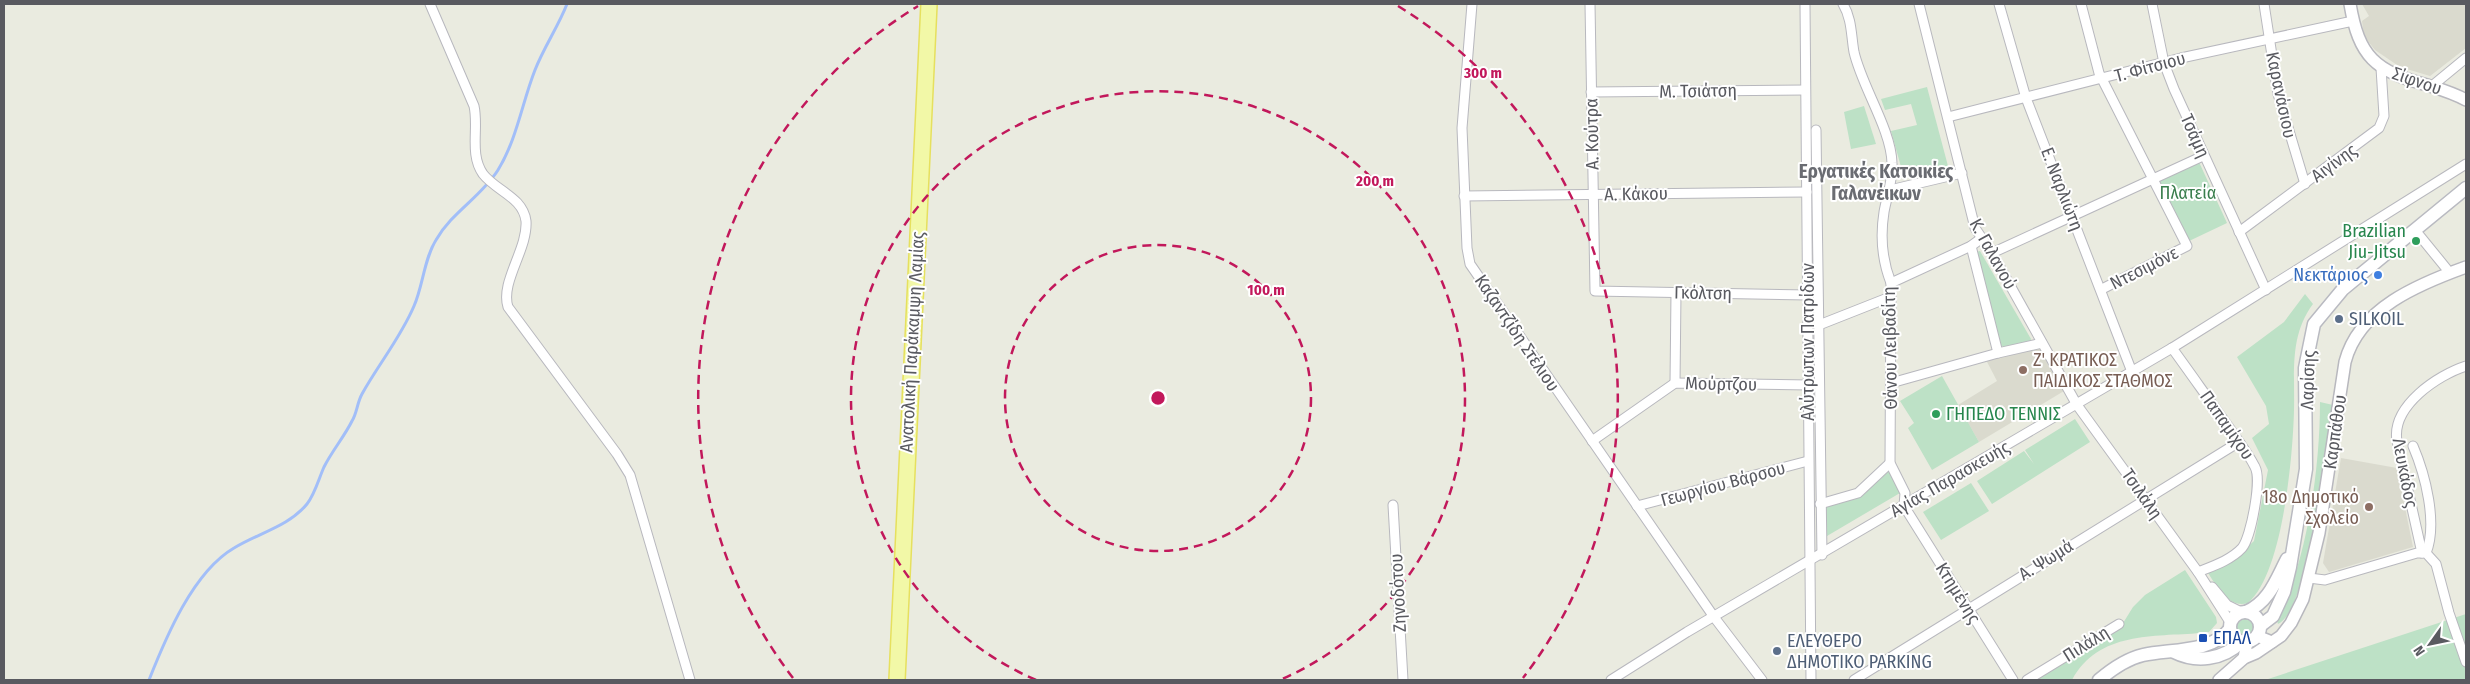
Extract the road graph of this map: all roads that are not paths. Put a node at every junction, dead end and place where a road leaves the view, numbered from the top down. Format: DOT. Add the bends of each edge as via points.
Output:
graph roads {
  1 [pos="430,4"];
  2 [pos="929,4"];
  3 [pos="1472,4"];
  4 [pos="1590,4"];
  5 [pos="1805,4"];
  6 [pos="1843,4"];
  7 [pos="1919,4"];
  8 [pos="1999,4"];
  9 [pos="2081,4"];
  10 [pos="2152,4"];
  11 [pos="2264,4"];
  12 [pos="2350,4"];
  13 [pos="2353,21"];
  14 [pos="2270,38"];
  15 [pos="2466,58"];
  16 [pos="2164,63"];
  17 [pos="2381,68"];
  18 [pos="2102,79"];
  19 [pos="2432,86"];
  20 [pos="1805,90"];
  21 [pos="1591,92"];
  22 [pos="2026,98"];
  23 [pos="2466,100"];
  24 [pos="1948,118"];
  25 [pos="1816,130"];
  26 [pos="2203,156"];
  27 [pos="2466,164"];
  28 [pos="1962,173"];
  29 [pos="2154,179"];
  30 [pos="2305,184"];
  31 [pos="2466,188"];
  32 [pos="1890,190"];
  33 [pos="1808,192"];
  34 [pos="1592,194"];
  35 [pos="1464,196"];
  36 [pos="2073,217"];
  37 [pos="2415,230"];
  38 [pos="2238,232"];
  39 [pos="1982,238"];
  40 [pos="1971,246"];
  41 [pos="1992,253"];
  42 [pos="2466,266"];
  43 [pos="2450,273"];
  44 [pos="1891,283"];
  45 [pos="2102,289"];
  46 [pos="2266,290"];
  47 [pos="1598,292"];
  48 [pos="1676,293"];
  49 [pos="1808,295"];
  50 [pos="1890,297"];
  51 [pos="1819,326"];
  52 [pos="2042,343"];
  53 [pos="2172,348"];
  54 [pos="1998,353"];
  55 [pos="2466,366"];
  56 [pos="2132,372"];
  57 [pos="1675,383"];
  58 [pos="1891,383"];
  59 [pos="1809,386"];
  60 [pos="2077,405"];
  61 [pos="1592,441"];
  62 [pos="2239,442"];
  63 [pos="2413,446"];
  64 [pos="1808,461"];
  65 [pos="1890,463"];
  66 [pos="2146,499"];
  67 [pos="1820,504"];
  68 [pos="1393,505"];
  69 [pos="1637,506"];
  70 [pos="1904,506"];
  71 [pos="2292,550"];
  72 [pos="2424,553"];
  73 [pos="1822,555"];
  74 [pos="1809,562"];
  75 [pos="2198,572"];
  76 [pos="2309,578"];
  77 [pos="2207,584"];
  78 [pos="1968,609"];
  79 [pos="2244,612"];
  80 [pos="1714,617"];
  81 [pos="2119,624"];
  82 [pos="2230,625"];
  83 [pos="2251,637"];
  84 [pos="2272,642"];
  85 [pos="2174,652"];
  86 [pos="2244,658"];
  87 [pos="2466,662"];
  88 [pos="690,680"];
  89 [pos="897,680"];
  90 [pos="1403,680"];
  91 [pos="1610,680"];
  92 [pos="1762,680"];
  93 [pos="1811,680"];
  94 [pos="1854,680"];
  95 [pos="2013,680"];
  96 [pos="2027,680"];
  97 [pos="2099,680"];
  98 [pos="2219,680"];
  1 -- 88 [label="street" via="474,106 478,164 490,182 519,205 525,216 524,238 507,291 508,307 618,454 630,475"];
  2 -- 89 [label="main road, Ανατολική Παράκαμψη Λαμίας"];
  3 -- 35 [label="street, Καζαντζίδη Στέλιου" via="1462,108"];
  4 -- 21 [label="street, Α. Κούτρα"];
  5 -- 20 [label="street, Αλύτρωτων Πατρίδων"];
  6 -- 32 [label="street, Θάνου Λειβαδίτη" via="1850,20 1858,63 1889,147 1892,160"];
  7 -- 24 [label="street, Κ. Γαλανού"];
  8 -- 22 [label="street, Ε. Ναρλιώτη"];
  9 -- 18 [label="street"];
  10 -- 16 [label="street, Τσάμη"];
  11 -- 14 [label="street, Καρανάσιου"];
  12 -- 13 [label="street, Σίφνου"];
  13 -- 14 [label="street, Τ. Φίτσιου"];
  13 -- 17 [label="street, Σίφνου" via="2365,52"];
  14 -- 16 [label="street, Τ. Φίτσιου"];
  14 -- 30 [label="street, Καρανάσιου" via="2278,94"];
  15 -- 19 [label="street"];
  16 -- 18 [label="street, Τ. Φίτσιου"];
  16 -- 26 [label="street, Τσάμη"];
  17 -- 19 [label="street, Σίφνου"];
  17 -- 30 [label="street, Αιγίνης" via="2382,124"];
  18 -- 22 [label="street, Τ. Φίτσιου"];
  18 -- 29 [label="street"];
  19 -- 23 [label="street, Σίφνου"];
  20 -- 21 [label="street, Μ. Τσιάτση"];
  20 -- 33 [label="street, Αλύτρωτων Πατρίδων"];
  21 -- 34 [label="street, Α. Κούτρα"];
  22 -- 24 [label="street, Τ. Φίτσιου"];
  22 -- 36 [label="street, Ε. Ναρλιώτη"];
  24 -- 28 [label="street, Κ. Γαλανού"];
  25 -- 51 [label="street"];
  26 -- 29 [label="street"];
  26 -- 38 [label="street, Τσάμη"];
  27 -- 46 [label="street, Αγίας Παρασκευής"];
  28 -- 32 [label="street"];
  28 -- 39 [label="street, Κ. Γαλανού" via="1971,218"];
  29 -- 36 [label="street"];
  29 -- 45 [label="street, Ντεσιμόνε" via="2186,246"];
  30 -- 38 [label="street, Αιγίνης"];
  31 -- 37 [label="main road, Λαρίσης"];
  32 -- 44 [label="street, Θάνου Λειβαδίτη" via="1884,212 1882,250"];
  33 -- 34 [label="street, Α. Κάκου"];
  33 -- 49 [label="street, Αλύτρωτων Πατρίδων"];
  34 -- 35 [label="street, Α. Κάκου"];
  34 -- 47 [label="street, Α. Κούτρα" via="1594,286"];
  35 -- 61 [label="street, Καζαντζίδη Στέλιου" via="1470,264"];
  36 -- 41 [label="street"];
  36 -- 45 [label="street, Ε. Ναρλιώτη"];
  37 -- 43 [label="street"];
  37 -- 71 [label="main road, Λαρίσης" via="2343,289 2312,328 2305,368 2306,469"];
  38 -- 46 [label="street, Τσάμη"];
  39 -- 40 [label="street"];
  39 -- 41 [label="street, Κ. Γαλανού"];
  40 -- 44 [label="street"];
  40 -- 54 [label="street"];
  41 -- 52 [label="street, Κ. Γαλανού"];
  42 -- 43 [label="street, Καρπάθου"];
  43 -- 76 [label="street, Καρπάθου" via="2408,290 2395,299 2368,324 2349,350"];
  44 -- 50 [label="street, Θάνου Λειβαδίτη"];
  45 -- 56 [label="street, Ε. Ναρλιώτη"];
  46 -- 53 [label="street, Αγίας Παρασκευής"];
  47 -- 48 [label="street, Γκόλτση"];
  48 -- 49 [label="street, Γκόλτση"];
  48 -- 57 [label="street"];
  49 -- 59 [label="street, Αλύτρωτων Πατρίδων"];
  50 -- 51 [label="street"];
  50 -- 58 [label="street, Θάνου Λειβαδίτη"];
  51 -- 67 [label="street"];
  52 -- 54 [label="street"];
  52 -- 60 [label="street, Κ. Γαλανού"];
  53 -- 56 [label="street, Αγίας Παρασκευής"];
  53 -- 62 [label="street, Παπαμίχου"];
  54 -- 58 [label="street"];
  55 -- 72 [label="street, Λευκάδος" via="2422,392 2396,428"];
  56 -- 60 [label="street, Αγίας Παρασκευής"];
  57 -- 59 [label="street, Μούρτζου"];
  57 -- 61 [label="street, Μούρτζου"];
  58 -- 65 [label="street, Θάνου Λειβαδίτη"];
  59 -- 64 [label="street, Αλύτρωτων Πατρίδων"];
  60 -- 66 [label="street, Τσιλάλη"];
  60 -- 70 [label="street, Αγίας Παρασκευής"];
  61 -- 69 [label="street, Καζαντζίδη Στέλιου"];
  62 -- 66 [label="street, Α. Ψωμά"];
  62 -- 75 [label="street, Παπαμίχου" via="2256,468 2258,477 2248,537 2237,552"];
  63 -- 72 [label="street, Λευκάδος" via="2422,469 2432,533"];
  64 -- 69 [label="street, Γεωργίου Βάρσου"];
  64 -- 74 [label="street, Αλύτρωτων Πατρίδων"];
  65 -- 67 [label="street" via="1858,493"];
  65 -- 70 [label="street, Θάνου Λειβαδίτη" via="1905,493"];
  66 -- 75 [label="street, Τσιλάλη"];
  66 -- 78 [label="street, Α. Ψωμά"];
  67 -- 73 [label="street"];
  68 -- 90 [label="street, Ζηνοδότου"];
  69 -- 80 [label="street, Καζαντζίδη Στέλιου"];
  70 -- 73 [label="street, Αγίας Παρασκευής"];
  70 -- 78 [label="street, Κτημένης"];
  71 -- 79 [label="main road, Λαρίσης" via="2270,592 2260,604"];
  71 -- 83 [label="main road, Λαρίσης" via="2284,592 2273,616"];
  72 -- 76 [label="street" via="2325,580"];
  72 -- 87 [label="street" via="2436,564"];
  73 -- 74 [label="street, Αγίας Παρασκευής"];
  74 -- 80 [label="street, Αγίας Παρασκευής"];
  74 -- 93 [label="street, Αλύτρωτων Πατρίδων"];
  75 -- 77 [label="street, Τσιλάλη"];
  76 -- 84 [label="street, Καρπάθου" via="2296,615"];
  77 -- 79 [label="street" via="2228,605"];
  77 -- 82 [label="street"];
  78 -- 94 [label="street, Α. Ψωμά"];
  78 -- 95 [label="street, Κτημένης"];
  79 -- 82 [label="main road" via="2235,615"];
  79 -- 83 [label="main road" via="2256,616"];
  80 -- 91 [label="street, Αγίας Παρασκευής"];
  80 -- 92 [label="street, Καζαντζίδη Στέλιου"];
  81 -- 96 [label="street, Πιλάλη"];
  82 -- 83 [label="main road" via="2233,637"];
  82 -- 85 [label="main road, Λαρίσης" via="2224,636 2215,642"];
  83 -- 84 [label="street"];
  83 -- 85 [label="main road, Λαρίσης" via="2233,650 2207,658 2186,658"];
  83 -- 86 [label="street"];
  84 -- 86 [label="street, Καρπάθου"];
  85 -- 97 [label="main road, Λαρίσης" via="2132,658"];
  86 -- 98 [label="street, Καρπάθου"];
}
